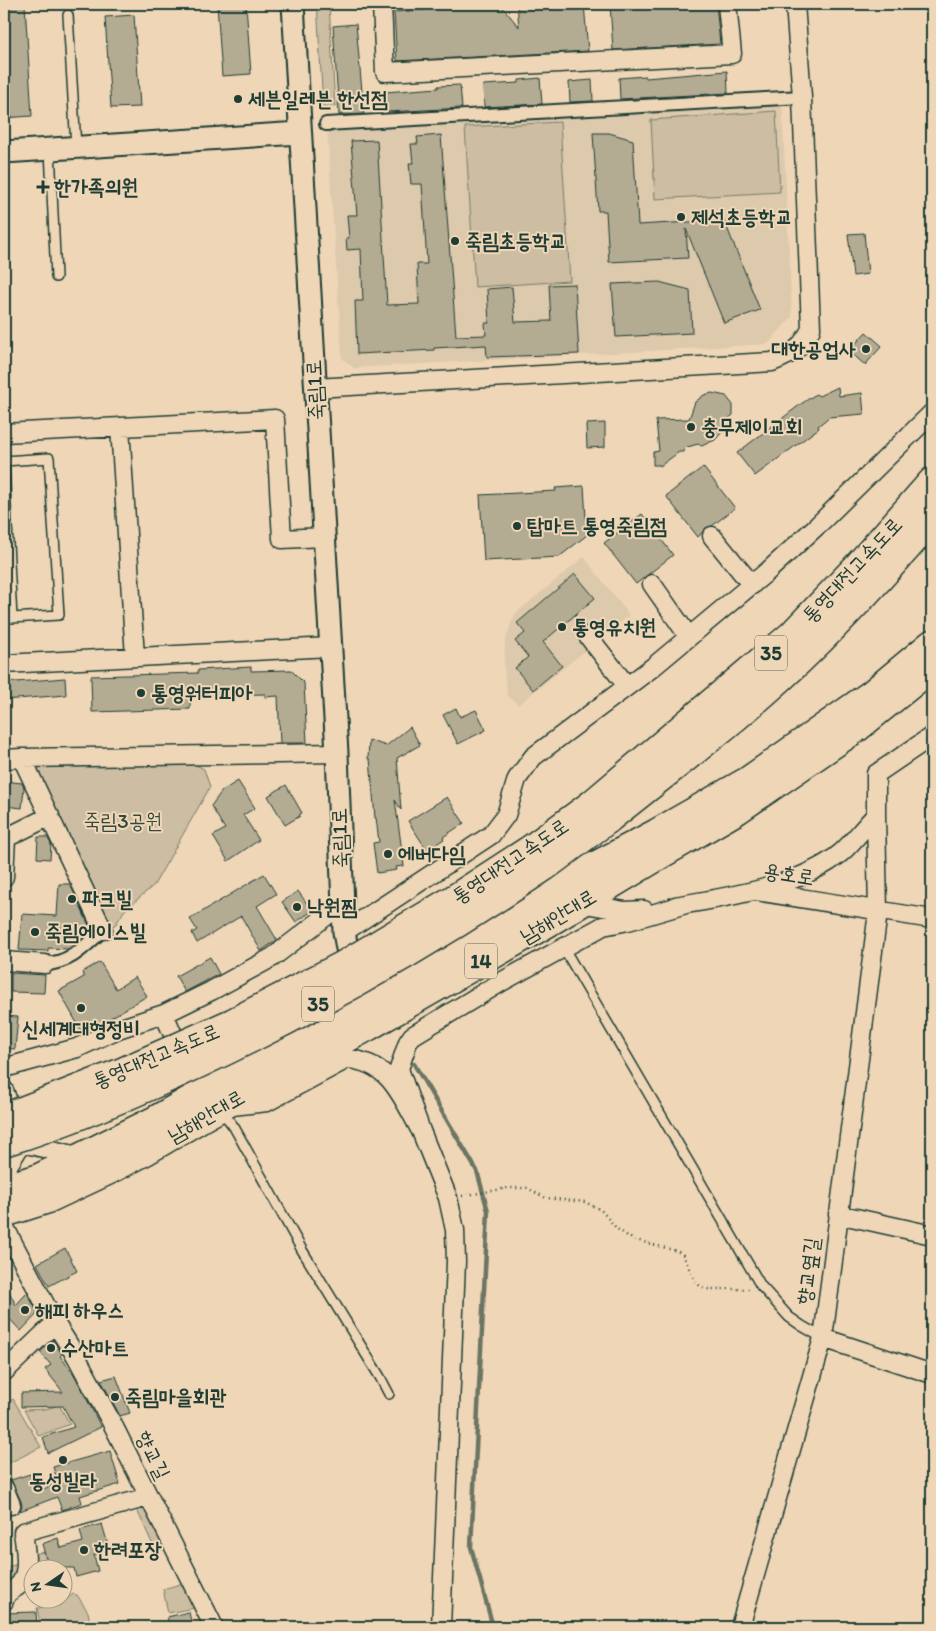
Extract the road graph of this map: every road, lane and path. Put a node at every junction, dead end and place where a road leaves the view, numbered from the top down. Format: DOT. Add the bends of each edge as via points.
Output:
graph roads {
  1 [pos="293,4"];
  2 [pos="382,4"];
  3 [pos="727,4"];
  4 [pos="795,4"];
  5 [pos="68,15"];
  6 [pos="802,97"];
  7 [pos="326,124"];
  8 [pos="300,133"];
  9 [pos="76,148"];
  10 [pos="50,150"];
  11 [pos="4,152"];
  12 [pos="56,277"];
  13 [pos="315,388"];
  14 [pos="932,413"];
  15 [pos="120,427"];
  16 [pos="4,434"];
  17 [pos="4,461"];
  18 [pos="4,467"];
  19 [pos="932,482"];
  20 [pos="932,519"];
  21 [pos="712,536"];
  22 [pos="324,537"];
  23 [pos="652,584"];
  24 [pos="752,585"];
  25 [pos="588,636"];
  26 [pos="689,638"];
  27 [pos="932,644"];
  28 [pos="331,646"];
  29 [pos="134,657"];
  30 [pos="4,664"];
  31 [pos="932,667"];
  32 [pos="628,686"];
  33 [pos="932,736"];
  34 [pos="337,753"];
  35 [pos="22,758"];
  36 [pos="4,759"];
  37 [pos="599,812"];
  38 [pos="876,815"];
  39 [pos="50,816"];
  40 [pos="4,877"];
  41 [pos="751,890"];
  42 [pos="343,903"];
  43 [pos="580,903"];
  44 [pos="686,904"];
  45 [pos="878,912"];
  46 [pos="932,919"];
  47 [pos="103,930"];
  48 [pos="344,932"];
  49 [pos="564,948"];
  50 [pos="4,961"];
  51 [pos="45,964"];
  52 [pos="164,1014"];
  53 [pos="364,1014"];
  54 [pos="4,1068"];
  55 [pos="4,1090"];
  56 [pos="209,1101"];
  57 [pos="4,1118"];
  58 [pos="421,1132"];
  59 [pos="13,1143"];
  60 [pos="82,1157"];
  61 [pos="4,1172"];
  62 [pos="4,1188"];
  63 [pos="473,1194"];
  64 [pos="4,1213"];
  65 [pos="838,1214"];
  66 [pos="4,1226"];
  67 [pos="932,1235"];
  68 [pos="761,1286"];
  69 [pos="55,1323"];
  70 [pos="823,1338"];
  71 [pos="4,1372"];
  72 [pos="932,1374"];
  73 [pos="389,1394"];
  74 [pos="4,1488"];
  75 [pos="148,1497"];
  76 [pos="11,1505"];
  77 [pos="4,1601"];
  78 [pos="214,1627"];
  79 [pos="441,1627"];
  80 [pos="740,1627"];
  1 -- 8 [label="street, 죽림1로"];
  2 -- 3 [label="street" via="385,72 732,54"];
  4 -- 6 [label="street"];
  5 -- 9 [label="lane"];
  6 -- 7 [label="street"];
  6 -- 13 [label="street" via="811,329 803,345 788,356 772,362"];
  8 -- 9 [label="street"];
  8 -- 13 [label="street, 죽림1로"];
  9 -- 10 [label="street"];
  10 -- 11 [label="street"];
  10 -- 12 [label="lane"];
  13 -- 22 [label="street, 죽림1로"];
  14 -- 24 [label="street"];
  15 -- 16 [label="street"];
  15 -- 22 [label="street" via="274,419 282,539"];
  15 -- 29 [label="street"];
  17 -- 18 [label="lane" via="49,458 59,616 12,618"];
  19 -- 37 [label="main road, 통영대전고속도로 / 35" via="858,567 792,635"];
  20 -- 37 [label="main road, 통영대전고속도로 / 35" via="808,653 738,715"];
  21 -- 24 [label="street"];
  22 -- 28 [label="street, 죽림1로"];
  23 -- 26 [label="street"];
  24 -- 26 [label="street"];
  25 -- 32 [label="street"];
  26 -- 32 [label="street"];
  27 -- 53 [label="main road, 남해안대로 / 14" via="872,694 748,781 556,887"];
  28 -- 29 [label="street"];
  28 -- 34 [label="street, 죽림1로"];
  29 -- 30 [label="street"];
  31 -- 43 [label="main road, 남해안대로 / 14" via="810,762 737,810"];
  32 -- 48 [label="street" via="533,757 517,779 506,815 491,835"];
  33 -- 38 [label="street, 향교옆길" via="876,774"];
  34 -- 35 [label="street"];
  34 -- 42 [label="street, 죽림1로"];
  35 -- 36 [label="street"];
  35 -- 39 [label="street"];
  37 -- 57 [label="main road, 통영대전고속도로 / 35, bridge" via="342,966 232,1024 120,1073"];
  37 -- 59 [label="main road, 통영대전고속도로 / 35, bridge" via="544,866 470,915 324,1001 133,1094"];
  38 -- 41 [label="street" via="841,852 808,873"];
  38 -- 45 [label="street, 향교옆길"];
  39 -- 40 [label="street" via="6,838"];
  39 -- 47 [label="street"];
  41 -- 44 [label="street, 용호로"];
  41 -- 45 [label="street, 용호로"];
  42 -- 48 [label="street, 죽림1로"];
  42 -- 52 [label="street" via="273,957"];
  43 -- 44 [label="street, 용호로" via="625,911"];
  43 -- 53 [label="main road, 남해안대로 / 14"];
  44 -- 49 [label="street" via="604,926"];
  45 -- 46 [label="street, 용호로"];
  45 -- 65 [label="street, 향교옆길"];
  47 -- 51 [label="street" via="67,959"];
  48 -- 53 [label="street, 죽림1로" via="350,968"];
  49 -- 58 [label="street" via="412,1036 399,1069"];
  49 -- 68 [label="lane"];
  50 -- 51 [label="street"];
  52 -- 54 [label="street" via="118,1029 76,1048"];
  52 -- 56 [label="street"];
  53 -- 56 [label="main road, 남해안대로 / 14"];
  55 -- 59 [label="street"];
  56 -- 58 [label="street" via="266,1102 347,1059 356,1059 388,1076"];
  56 -- 60 [label="main road, 남해안대로 / 14" via="154,1121"];
  56 -- 64 [label="main road, 남해안대로 / 14" via="109,1170 45,1200"];
  56 -- 73 [label="lane" via="234,1127 302,1250"];
  58 -- 79 [label="street" via="448,1198 456,1262"];
  59 -- 60 [label="street"];
  59 -- 61 [label="street"];
  60 -- 62 [label="main road, 남해안대로 / 14" via="37,1179"];
  63 -- 68 [label="path" via="527,1188 546,1198 585,1202 596,1206 617,1229 632,1239 683,1255 701,1287 754,1289"];
  65 -- 67 [label="street"];
  65 -- 70 [label="street, 향교옆길"];
  66 -- 69 [label="street, 향교길"];
  68 -- 70 [label="lane" via="789,1316"];
  69 -- 71 [label="street"];
  69 -- 75 [label="street, 향교길" via="80,1364"];
  70 -- 72 [label="street"];
  70 -- 80 [label="street, 향교옆길"];
  74 -- 76 [label="street"];
  75 -- 77 [label="street" via="23,1532 27,1557 23,1574 20,1583 6,1594"];
  75 -- 78 [label="street, 향교길"];
}
